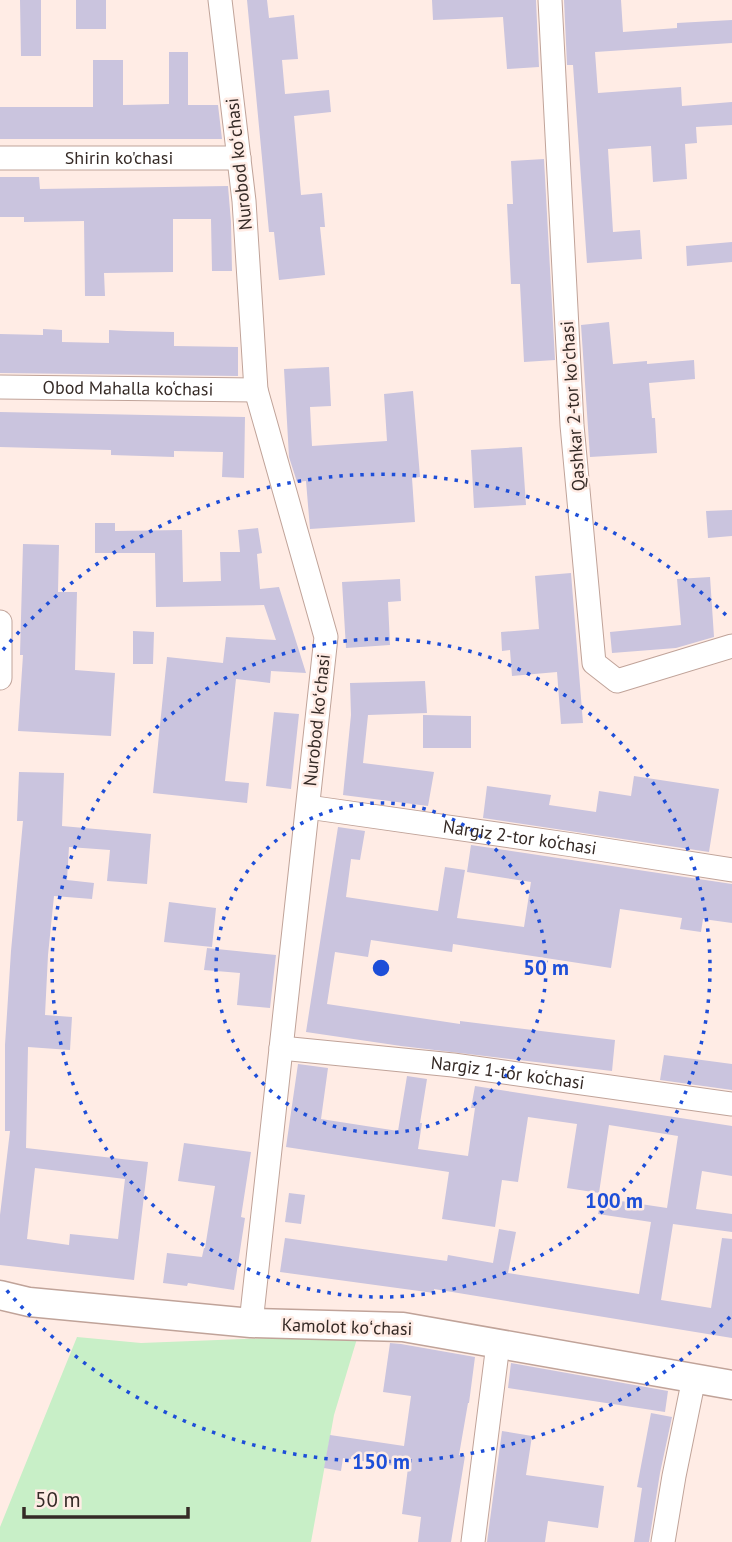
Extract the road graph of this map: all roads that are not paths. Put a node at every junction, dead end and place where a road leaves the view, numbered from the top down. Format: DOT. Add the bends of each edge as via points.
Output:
graph roads {
  1 [pos="220,0"];
  2 [pos="550,0"];
  3 [pos="0,158"];
  4 [pos="239,158"];
  5 [pos="0,387"];
  6 [pos="257,390"];
  7 [pos="0,622"];
  8 [pos="732,646"];
  9 [pos="0,678"];
  10 [pos="307,807"];
  11 [pos="732,870"];
  12 [pos="281,1048"];
  13 [pos="732,1104"];
  14 [pos="0,1295"];
  15 [pos="251,1323"];
  16 [pos="498,1343"];
  17 [pos="694,1378"];
  18 [pos="732,1385"];
  19 [pos="473,1542"];
  20 [pos="663,1542"];
  1 -- 4 [label="street, Nurobod koʻchasi"];
  2 -- 8 [label="street, Qashkar 2-tor koʼchasi" via="572,425 594,663 617,681"];
  3 -- 4 [label="street, Shirin ko'chasi"];
  4 -- 6 [label="street, Nurobod koʻchasi"];
  5 -- 6 [label="street, Obod Mahalla ko‘chasi"];
  6 -- 10 [label="street, Nurobod koʻchasi" via="326,637"];
  7 -- 9 [label="street"];
  10 -- 11 [label="street, Nargiz 2-tor ko‘chasi"];
  10 -- 12 [label="street, Nurobod koʻchasi"];
  12 -- 13 [label="street, Nargiz 1-tor ko‘chasi" via="453,1065"];
  12 -- 15 [label="street, Nurobod koʻchasi"];
  14 -- 15 [label="street, Kamolot koʻchasi" via="29,1302"];
  15 -- 16 [label="street, Kamolot koʻchasi" via="403,1327"];
  16 -- 17 [label="street, Kamolot koʻchasi"];
  16 -- 19 [label="street"];
  17 -- 18 [label="street, Kamolot koʻchasi"];
  17 -- 20 [label="street"];
}
